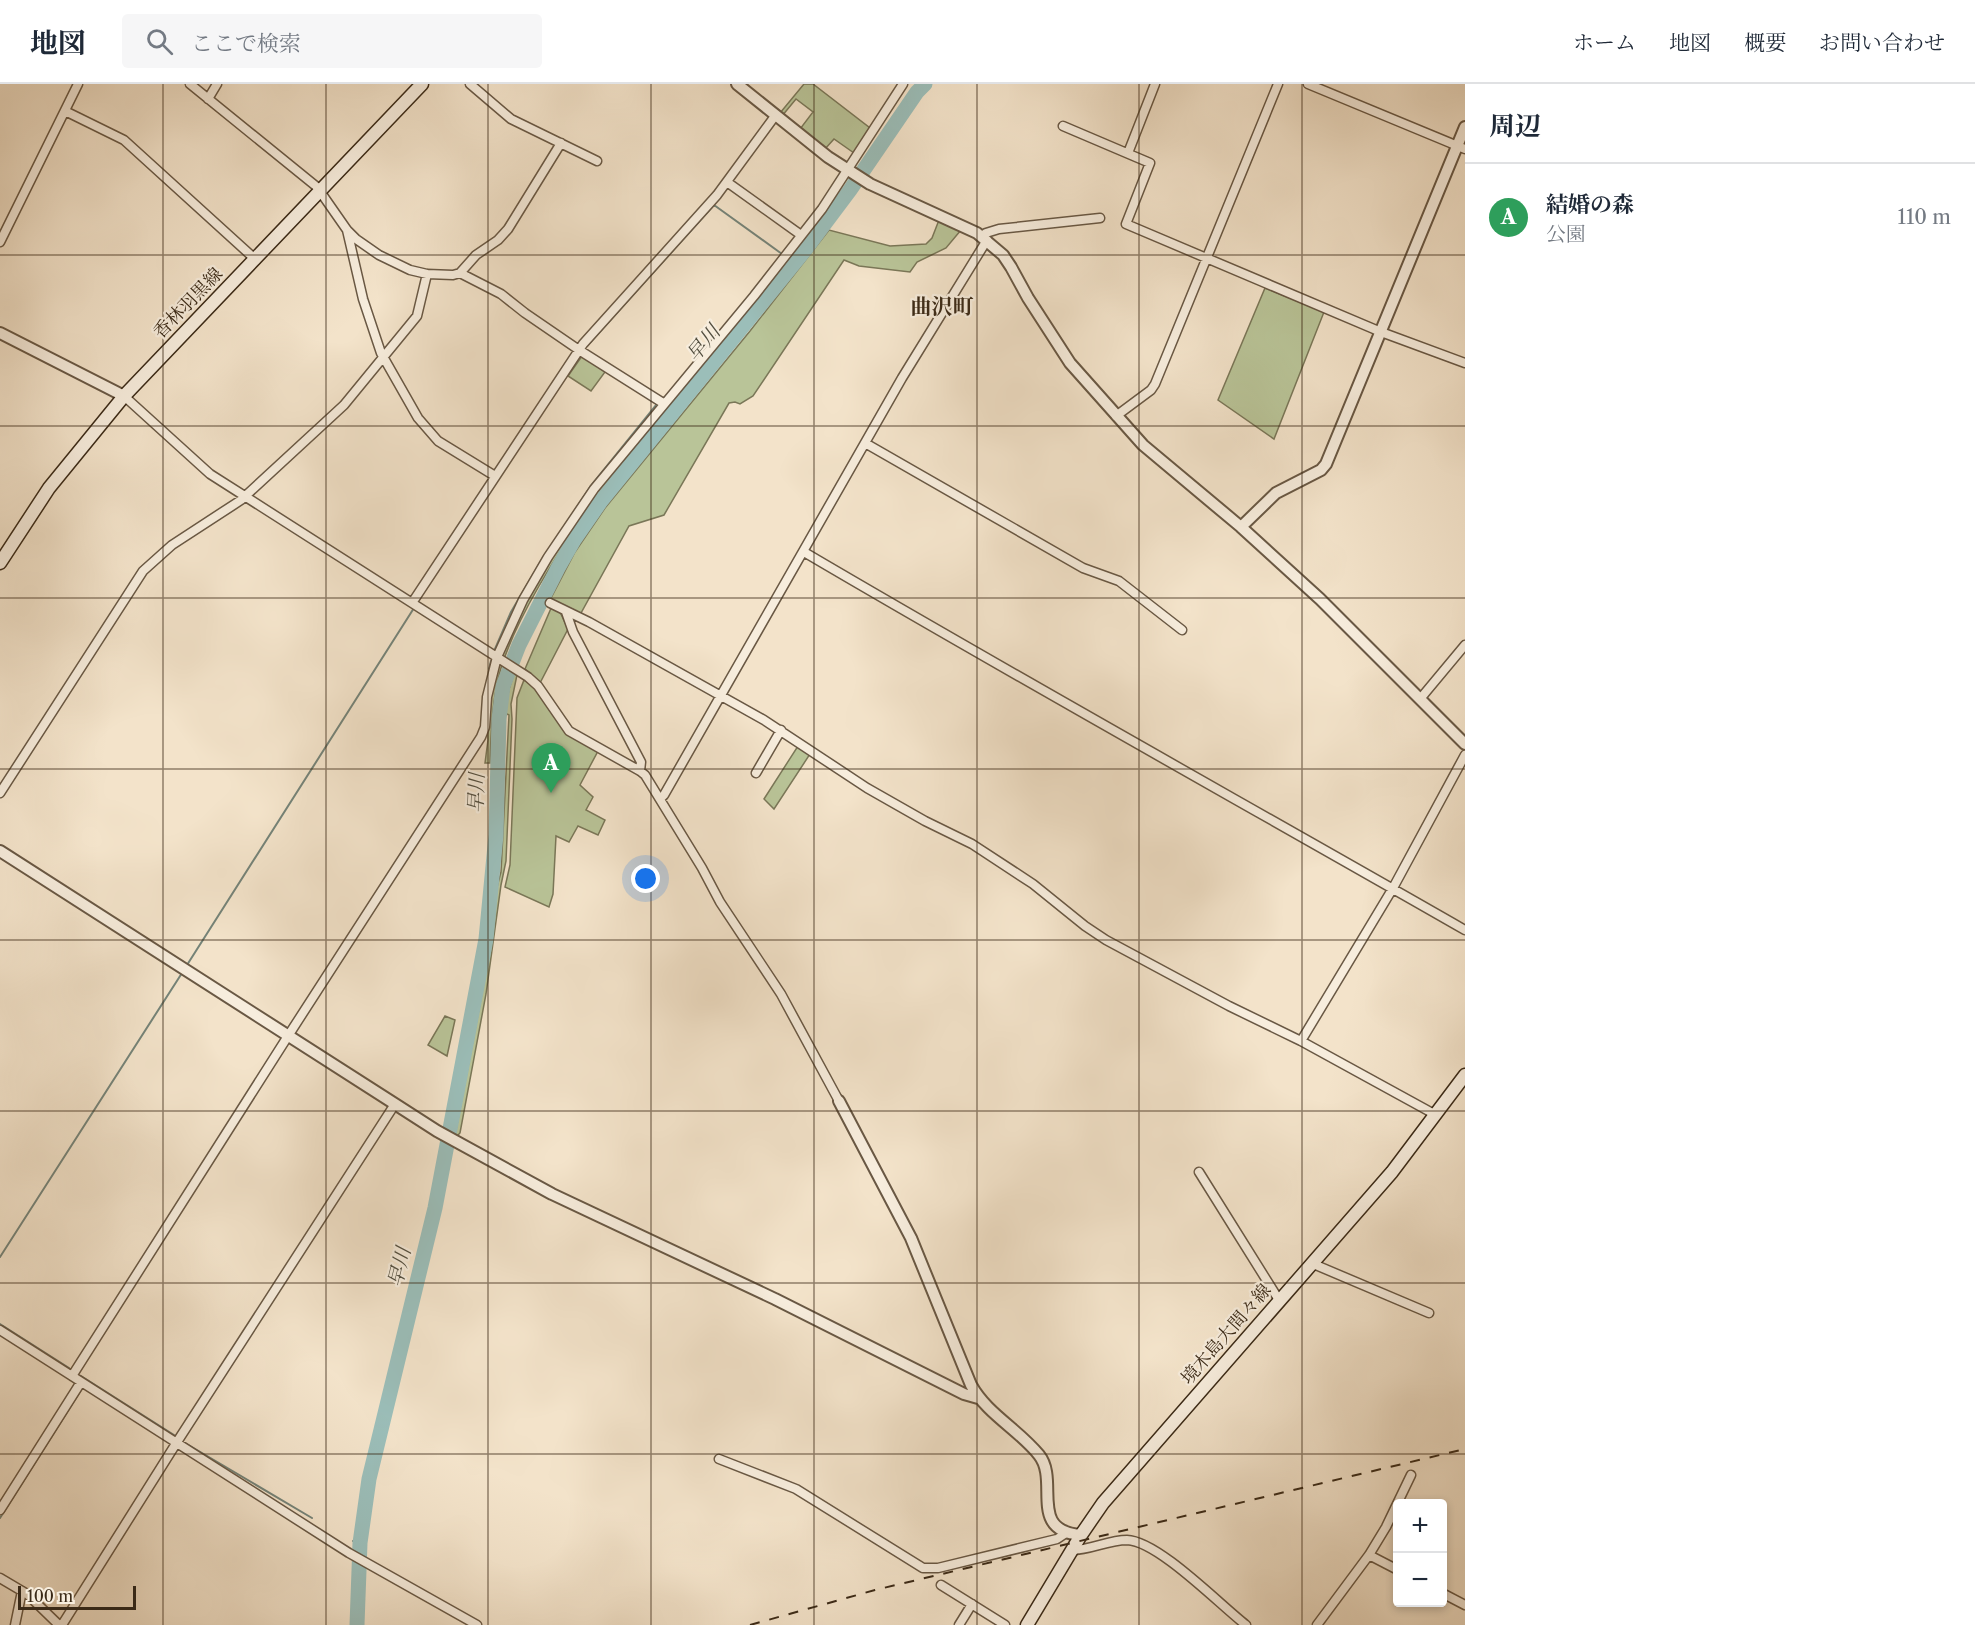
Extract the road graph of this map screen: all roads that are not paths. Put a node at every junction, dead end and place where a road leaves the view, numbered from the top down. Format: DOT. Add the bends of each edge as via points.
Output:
graph roads {
  1 [pos="78,84"];
  2 [pos="190,84"];
  3 [pos="217,84"];
  4 [pos="422,84"];
  5 [pos="470,84"];
  6 [pos="737,84"];
  7 [pos="903,84"];
  8 [pos="1155,84"];
  9 [pos="1278,84"];
  10 [pos="1308,84"];
  11 [pos="208,99"];
  12 [pos="65,111"];
  13 [pos="775,116"];
  14 [pos="1063,126"];
  15 [pos="1465,127"];
  16 [pos="561,143"];
  17 [pos="1461,147"];
  18 [pos="1128,153"];
  19 [pos="597,161"];
  20 [pos="848,170"];
  21 [pos="727,182"];
  22 [pos="321,190"];
  23 [pos="1100,218"];
  24 [pos="347,230"];
  25 [pos="801,235"];
  26 [pos="985,238"];
  27 [pos="0,242"];
  28 [pos="1206,258"];
  29 [pos="256,260"];
  30 [pos="460,273"];
  31 [pos="427,274"];
  32 [pos="1381,332"];
  33 [pos="0,333"];
  34 [pos="579,350"];
  35 [pos="384,358"];
  36 [pos="1465,363"];
  37 [pos="124,396"];
  38 [pos="663,404"];
  39 [pos="1116,416"];
  40 [pos="865,443"];
  41 [pos="495,476"];
  42 [pos="245,496"];
  43 [pos="1241,527"];
  44 [pos="804,552"];
  45 [pos="0,563"];
  46 [pos="412,603"];
  47 [pos="550,603"];
  48 [pos="566,612"];
  49 [pos="1182,630"];
  50 [pos="1465,645"];
  51 [pos="499,659"];
  52 [pos="720,697"];
  53 [pos="1420,699"];
  54 [pos="781,730"];
  55 [pos="1465,744"];
  56 [pos="1465,755"];
  57 [pos="640,771"];
  58 [pos="756,773"];
  59 [pos="0,793"];
  60 [pos="660,799"];
  61 [pos="0,851"];
  62 [pos="1393,888"];
  63 [pos="1465,930"];
  64 [pos="288,1036"];
  65 [pos="1300,1041"];
  66 [pos="1465,1075"];
  67 [pos="839,1101"];
  68 [pos="394,1104"];
  69 [pos="1436,1115"];
  70 [pos="1199,1172"];
  71 [pos="1311,1263"];
  72 [pos="1279,1300"];
  73 [pos="1429,1313"];
  74 [pos="0,1330"];
  75 [pos="72,1376"];
  76 [pos="81,1382"];
  77 [pos="978,1398"];
  78 [pos="177,1442"];
  79 [pos="719,1459"];
  80 [pos="1411,1474"];
  81 [pos="0,1510"];
  82 [pos="1066,1533"];
  83 [pos="1081,1535"];
  84 [pos="1072,1550"];
  85 [pos="1368,1555"];
  86 [pos="1393,1568"];
  87 [pos="0,1578"];
  88 [pos="941,1584"];
  89 [pos="22,1592"];
  90 [pos="1447,1595"];
  91 [pos="972,1604"];
  92 [pos="1465,1605"];
  93 [pos="15,1625"];
  94 [pos="61,1625"];
  95 [pos="477,1625"];
  96 [pos="959,1625"];
  97 [pos="1005,1625"];
  98 [pos="1027,1625"];
  99 [pos="1246,1625"];
  100 [pos="1317,1625"];
  1 -- 12 [label="street"];
  2 -- 11 [label="street"];
  3 -- 11 [label="street"];
  4 -- 22 [label="main road, 香林羽黒線"];
  5 -- 16 [label="street" via="511,119"];
  6 -- 13 [label="street"];
  7 -- 20 [label="street"];
  8 -- 18 [label="street"];
  9 -- 28 [label="street"];
  10 -- 17 [label="street"];
  11 -- 22 [label="street"];
  12 -- 27 [label="street"];
  12 -- 29 [label="street" via="124,140"];
  13 -- 20 [label="street"];
  13 -- 21 [label="street"];
  14 -- 18 [label="street"];
  15 -- 17 [label="street"];
  16 -- 19 [label="street"];
  16 -- 30 [label="street" via="506,233 476,255"];
  17 -- 32 [label="street"];
  18 -- 28 [label="street" via="1150,163 1126,224"];
  20 -- 25 [label="street"];
  20 -- 26 [label="street"];
  21 -- 25 [label="street"];
  21 -- 34 [label="street"];
  22 -- 24 [label="street"];
  22 -- 29 [label="main road, 香林羽黒線"];
  23 -- 26 [label="street" via="986,232"];
  24 -- 31 [label="street" via="379,255"];
  24 -- 35 [label="street" via="363,299"];
  25 -- 38 [label="street"];
  26 -- 39 [label="street" via="1011,267 1070,363"];
  26 -- 40 [label="street"];
  28 -- 32 [label="street"];
  28 -- 39 [label="street" via="1155,384"];
  29 -- 37 [label="main road, 香林羽黒線"];
  30 -- 31 [label="street"];
  30 -- 34 [label="street" via="501,294"];
  31 -- 35 [label="street" via="417,316"];
  32 -- 36 [label="street"];
  32 -- 43 [label="street" via="1326,464 1276,493"];
  33 -- 37 [label="street"];
  34 -- 38 [label="street"];
  34 -- 41 [label="street"];
  35 -- 41 [label="street" via="430,433"];
  35 -- 42 [label="street" via="344,405"];
  37 -- 42 [label="street" via="203,469"];
  37 -- 45 [label="main road, 香林羽黒線" via="49,488"];
  38 -- 51 [label="street" via="594,489 548,557 512,620"];
  39 -- 43 [label="street" via="1143,445"];
  40 -- 44 [label="street"];
  40 -- 49 [label="street" via="1083,568 1119,581"];
  41 -- 46 [label="street"];
  42 -- 46 [label="street"];
  42 -- 59 [label="street" via="172,545 143,571"];
  43 -- 53 [label="street"];
  44 -- 52 [label="street"];
  44 -- 62 [label="street"];
  46 -- 51 [label="street"];
  47 -- 48 [label="street"];
  48 -- 52 [label="street"];
  48 -- 57 [label="street" via="641,762"];
  50 -- 53 [label="street"];
  51 -- 57 [label="street" via="538,686 569,731"];
  51 -- 64 [label="street" via="487,697 482,737"];
  52 -- 54 [label="street"];
  52 -- 60 [label="street"];
  53 -- 55 [label="street"];
  54 -- 58 [label="street"];
  54 -- 65 [label="street" via="867,788 972,844 1033,884 1106,940"];
  56 -- 62 [label="street"];
  57 -- 60 [label="street"];
  60 -- 67 [label="street" via="720,902 781,994"];
  61 -- 64 [label="street"];
  62 -- 63 [label="street"];
  62 -- 65 [label="street"];
  64 -- 68 [label="street"];
  64 -- 75 [label="street"];
  65 -- 69 [label="street"];
  66 -- 69 [label="main road, 境木島大間々線"];
  67 -- 77 [label="street" via="911,1238"];
  68 -- 77 [label="street" via="552,1194"];
  68 -- 78 [label="street"];
  69 -- 71 [label="main road, 境木島大間々線" via="1392,1172"];
  70 -- 72 [label="street"];
  71 -- 72 [label="main road, 境木島大間々線"];
  71 -- 73 [label="street"];
  72 -- 83 [label="main road, 境木島大間々線" via="1103,1503"];
  74 -- 75 [label="street"];
  75 -- 76 [label="street"];
  76 -- 78 [label="street"];
  76 -- 81 [label="street"];
  77 -- 82 [label="street" via="1040,1455 1046,1467 1048,1508 1057,1526"];
  78 -- 94 [label="street"];
  78 -- 95 [label="street" via="349,1553"];
  79 -- 82 [label="street" via="796,1489 923,1568 938,1568 1057,1539"];
  80 -- 85 [label="street"];
  82 -- 83 [label="street"];
  83 -- 84 [label="main road, 境木島大間々線"];
  84 -- 98 [label="main road, 境木島大間々線"];
  84 -- 99 [label="street" via="1128,1540 1151,1548"];
  85 -- 86 [label="street"];
  85 -- 100 [label="street"];
  87 -- 89 [label="street"];
  88 -- 91 [label="street"];
  89 -- 93 [label="street"];
  89 -- 94 [label="street"];
  90 -- 92 [label="street"];
  91 -- 96 [label="street"];
  91 -- 97 [label="street"];
}
